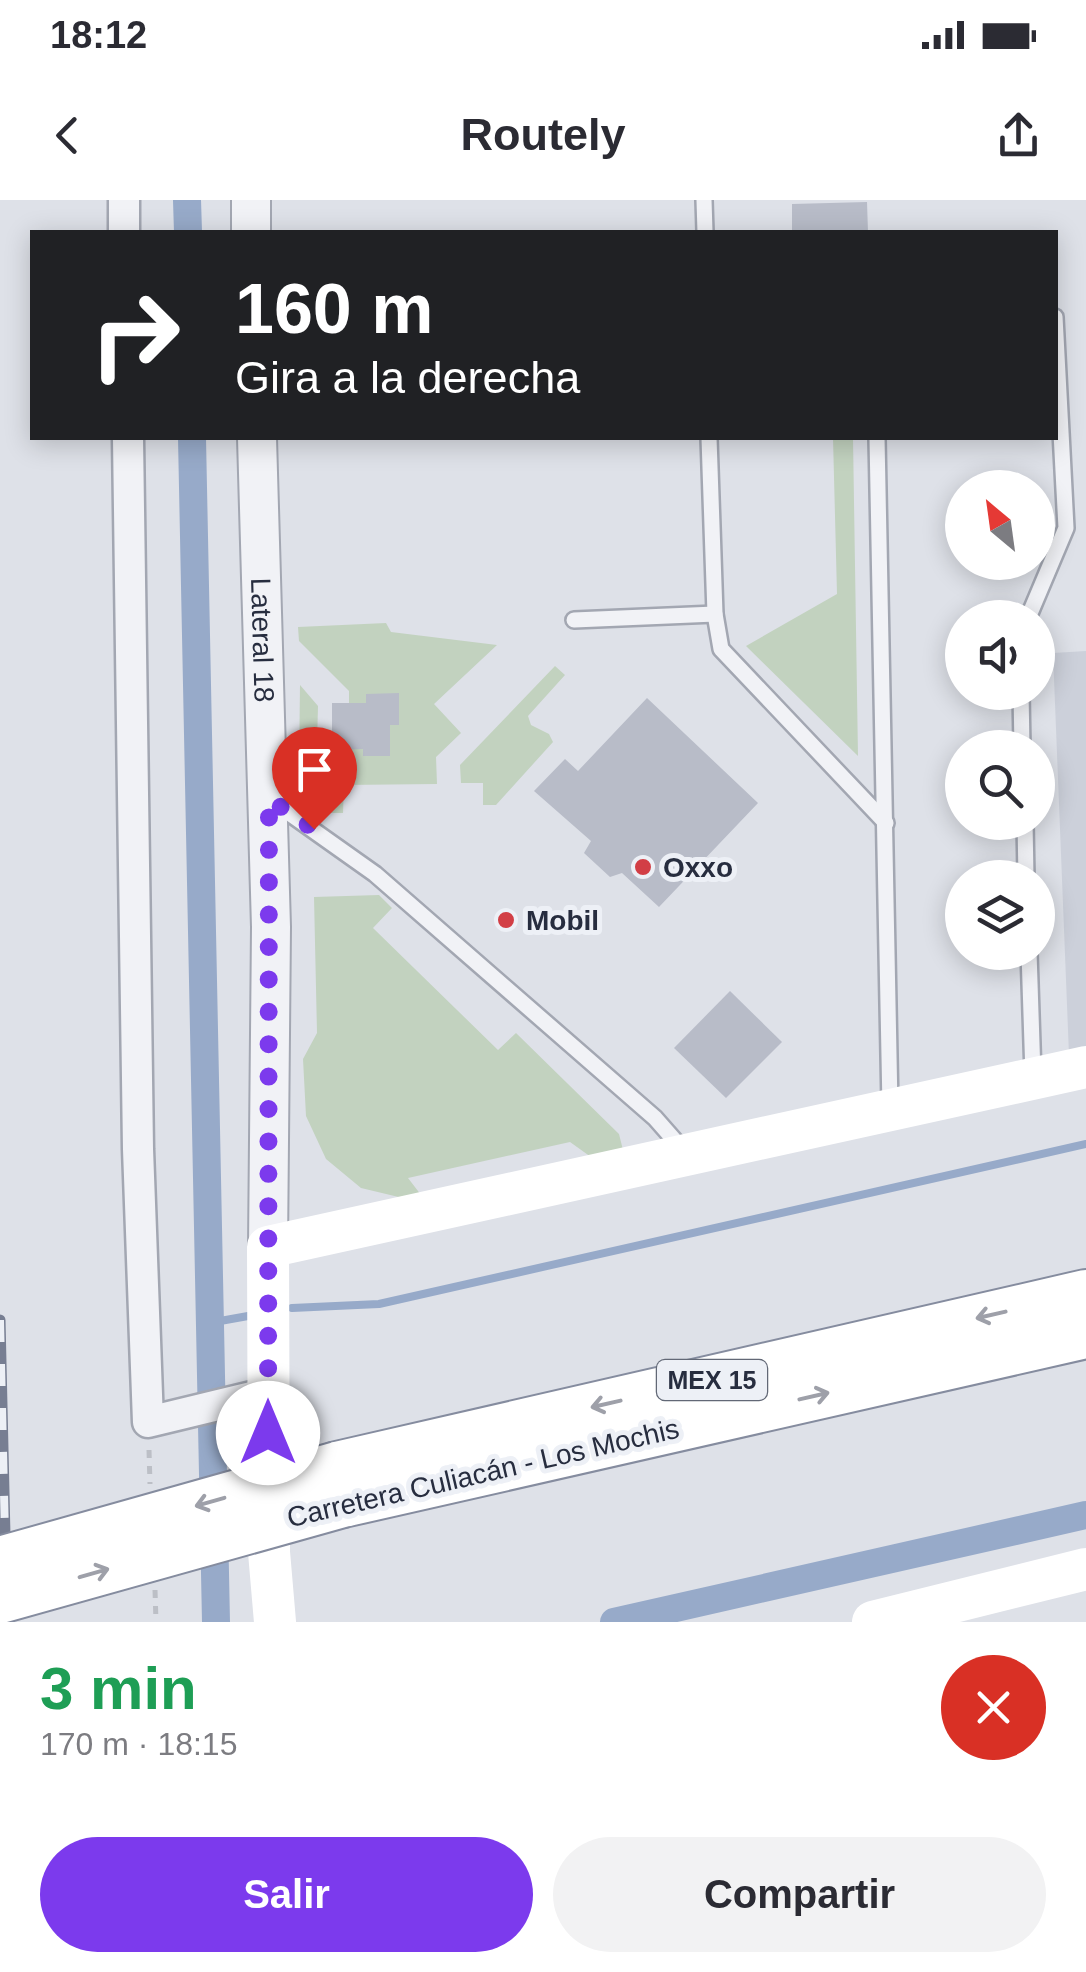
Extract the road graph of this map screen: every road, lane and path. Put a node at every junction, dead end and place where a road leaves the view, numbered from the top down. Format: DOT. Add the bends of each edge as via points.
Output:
graph roads {
  1 [pos="124,200"];
  2 [pos="251,200"];
  3 [pos="704,200"];
  4 [pos="124,230"];
  5 [pos="252,230"];
  6 [pos="705,230"];
  7 [pos="1058,375"];
  8 [pos="128,440"];
  9 [pos="257,440"];
  10 [pos="709,440"];
  11 [pos="877,440"];
  12 [pos="1036,600"];
  13 [pos="716,614"];
  14 [pos="574,620"];
  15 [pos="269,799"];
  16 [pos="886,823"];
  17 [pos="1030,970"];
  18 [pos="1086,1068"];
  19 [pos="1033,1079"];
  20 [pos="890,1111"];
  21 [pos="690,1158"];
  22 [pos="268,1247"];
  23 [pos="1086,1294"];
  24 [pos="1086,1334"];
  25 [pos="258,1396"];
  26 [pos="340,1485"];
  27 [pos="0,1562"];
  28 [pos="1086,1568"];
  29 [pos="0,1599"];
  30 [pos="888,1620"];
  31 [pos="275,1622"];
  1 -- 4 [label="street"];
  2 -- 5 [label="street"];
  3 -- 6 [label="lane"];
  7 -- 12 [label="lane" via="1066,528"];
  8 -- 25 [label="street" via="148,1422"];
  9 -- 15 [label="street, Lateral 18"];
  10 -- 13 [label="lane"];
  11 -- 16 [label="lane"];
  13 -- 14 [label="lane"];
  13 -- 16 [label="lane" via="722,649 736,668"];
  15 -- 21 [label="lane" via="375,874 655,1118"];
  15 -- 22 [label="street, Lateral 18"];
  16 -- 20 [label="lane"];
  17 -- 19 [label="lane"];
  18 -- 19 [label="main road"];
  19 -- 20 [label="main road"];
  20 -- 21 [label="main road"];
  21 -- 22 [label="main road"];
  22 -- 25 [label="main road, Lateral 18"];
  23 -- 26 [label="highway, Carretera Culiacán - Los Mochis / MEX 15, one-way"];
  26 -- 24 [label="highway, Carretera Culiacán - Los Mochis / MEX 15, one-way"];
  25 -- 31 [label="main road, Lateral 18"];
  26 -- 27 [label="highway, Carretera Culiacán - Los Mochis / MEX 15, one-way, bridge"];
  29 -- 26 [label="highway, Carretera Culiacán - Los Mochis / MEX 15, one-way, bridge"];
  28 -- 30 [label="main road" via="997,1597"];
}
